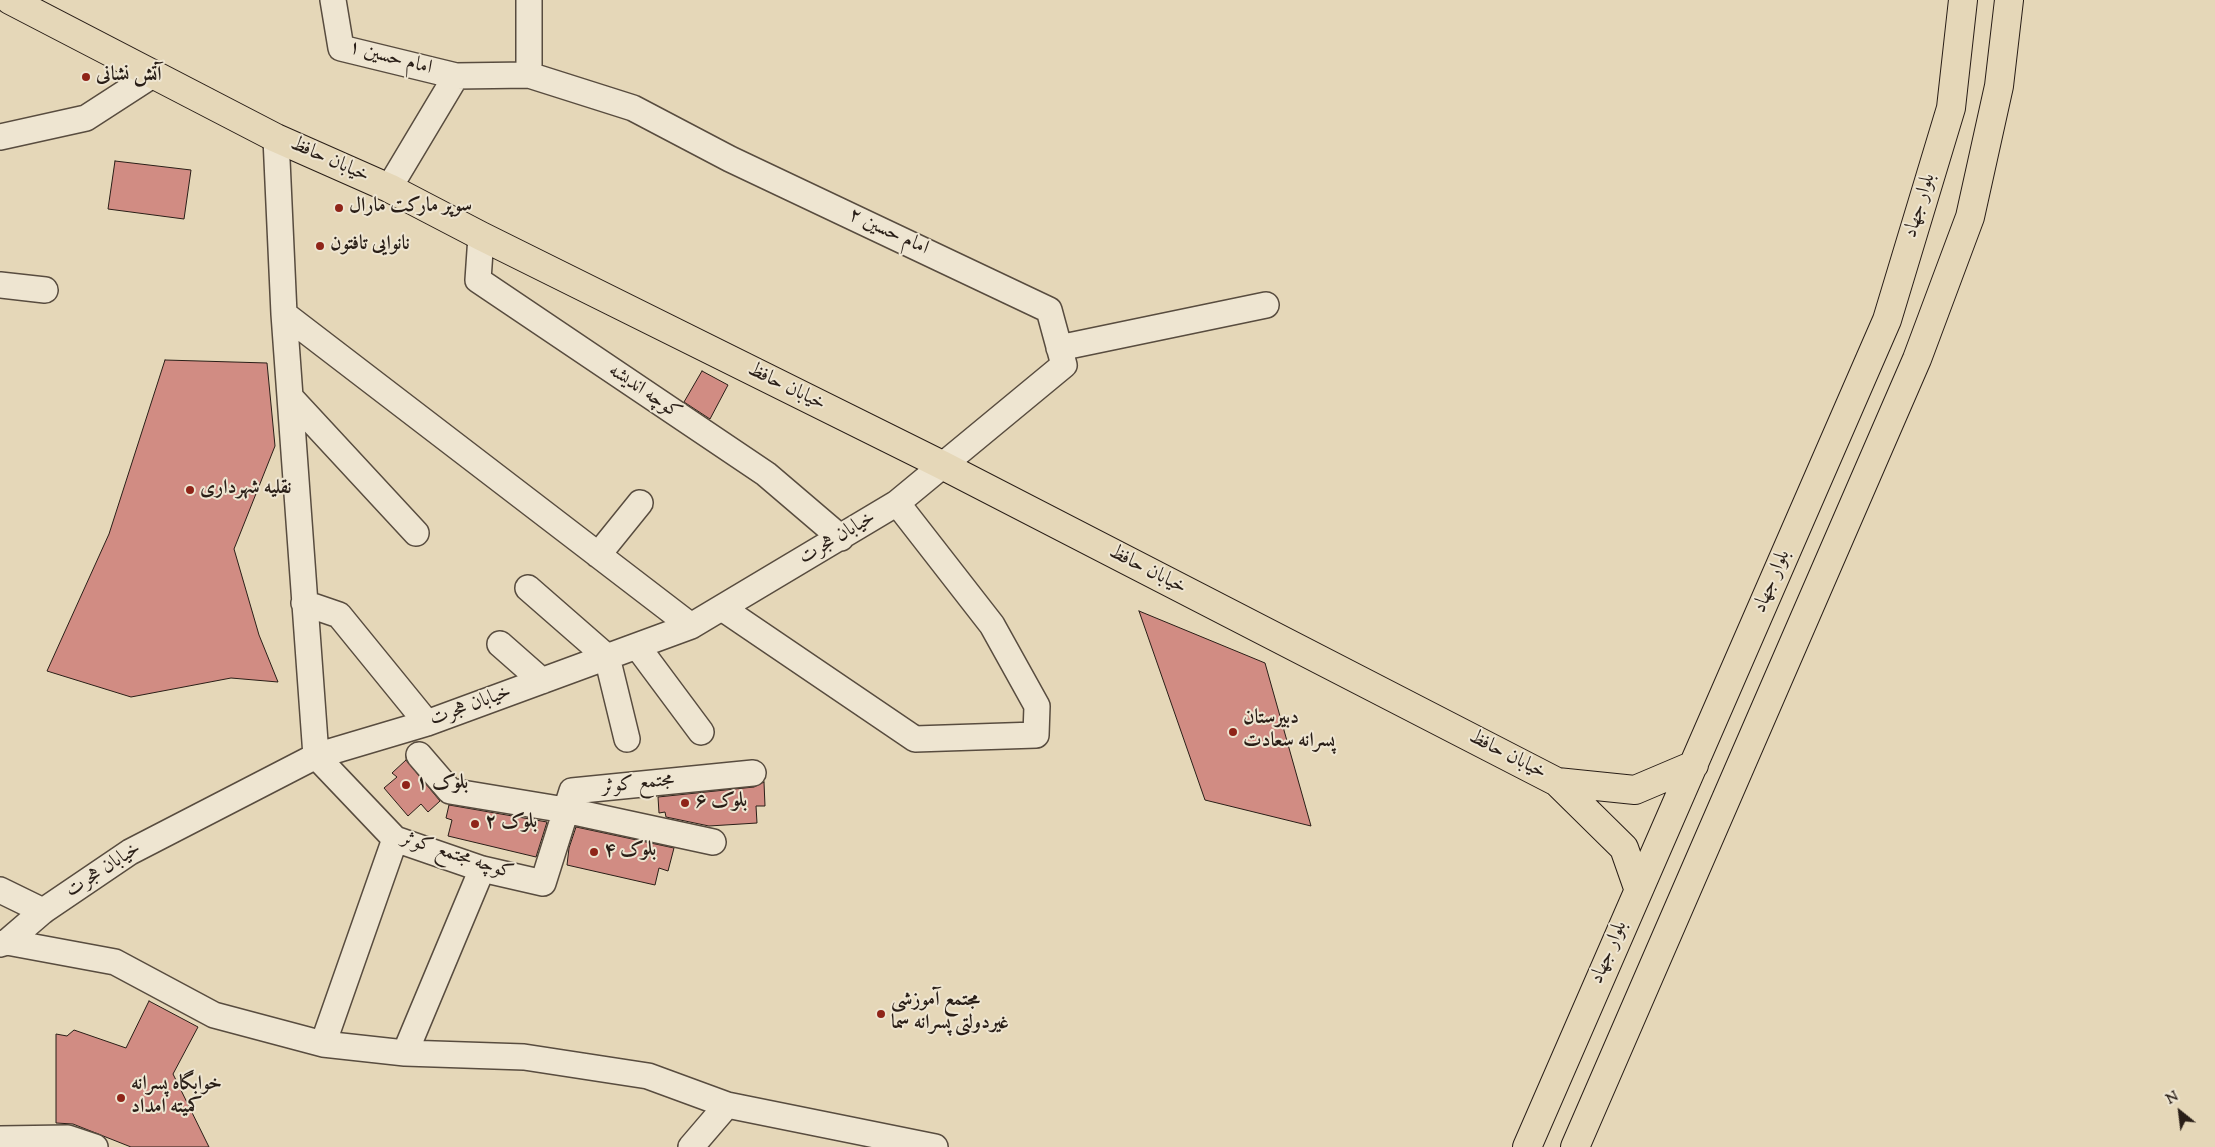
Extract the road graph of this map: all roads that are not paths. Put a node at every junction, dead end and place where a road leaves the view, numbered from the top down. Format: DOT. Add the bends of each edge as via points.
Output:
graph roads {
  1 [pos="10,0"];
  2 [pos="333,0"];
  3 [pos="529,0"];
  4 [pos="1963,0"];
  5 [pos="2009,0"];
  6 [pos="154,74"];
  7 [pos="528,75"];
  8 [pos="456,76"];
  9 [pos="0,138"];
  10 [pos="276,138"];
  11 [pos="389,188"];
  12 [pos="481,236"];
  13 [pos="0,285"];
  14 [pos="45,290"];
  15 [pos="1266,305"];
  16 [pos="284,314"];
  17 [pos="1059,348"];
  18 [pos="290,397"];
  19 [pos="942,465"];
  20 [pos="640,503"];
  21 [pos="897,503"];
  22 [pos="416,533"];
  23 [pos="841,538"];
  24 [pos="598,554"];
  25 [pos="528,588"];
  26 [pos="304,603"];
  27 [pos="722,608"];
  28 [pos="691,626"];
  29 [pos="500,644"];
  30 [pos="637,646"];
  31 [pos="607,657"];
  32 [pos="542,681"];
  33 [pos="427,723"];
  34 [pos="701,732"];
  35 [pos="626,739"];
  36 [pos="418,755"];
  37 [pos="316,756"];
  38 [pos="1694,765"];
  39 [pos="753,773"];
  40 [pos="1557,782"];
  41 [pos="565,810"];
  42 [pos="395,839"];
  43 [pos="713,842"];
  44 [pos="482,869"];
  45 [pos="543,883"];
  46 [pos="1638,888"];
  47 [pos="0,890"];
  48 [pos="43,911"];
  49 [pos="4,943"];
  50 [pos="323,1044"];
  51 [pos="405,1053"];
  52 [pos="727,1105"];
  53 [pos="0,1139"];
  54 [pos="95,1147"];
  55 [pos="691,1147"];
  56 [pos="934,1147"];
  57 [pos="1527,1147"];
  58 [pos="1574,1147"];
  1 -- 6 [label="main road, خیابان حافظ"];
  2 -- 8 [label="street, امام حسین ۱" via="340,48"];
  3 -- 7 [label="street"];
  4 -- 38 [label="main road, بلوار جهاد" via="1951,108 1887,320"];
  5 -- 58 [label="main road" via="1999,86 1970,216 1917,359"];
  6 -- 9 [label="street" via="86,118"];
  6 -- 10 [label="main road, خیابان حافظ"];
  7 -- 8 [label="street"];
  7 -- 17 [label="street, امام حسین ۲" via="633,108 730,159 1050,310"];
  8 -- 11 [label="street"];
  10 -- 11 [label="main road, خیابان حافظ"];
  10 -- 16 [label="street"];
  11 -- 12 [label="main road, خیابان حافظ"];
  12 -- 19 [label="main road, خیابان حافظ"];
  12 -- 23 [label="street, کوچه اندیشه" via="478,280 766,474"];
  13 -- 14 [label="street"];
  15 -- 17 [label="street"];
  16 -- 18 [label="street"];
  16 -- 24 [label="street"];
  17 -- 19 [label="street, امام حسین ۲" via="1064,365"];
  18 -- 22 [label="street"];
  18 -- 26 [label="street"];
  19 -- 21 [label="street, خیابان هجرت"];
  19 -- 40 [label="main road, خیابان حافظ"];
  20 -- 24 [label="street"];
  21 -- 23 [label="street, خیابان هجرت"];
  21 -- 27 [label="street" via="992,625 1037,706 1036,735 915,739"];
  23 -- 27 [label="street, خیابان هجرت"];
  24 -- 28 [label="street"];
  25 -- 31 [label="street"];
  26 -- 33 [label="street" via="338,615"];
  26 -- 37 [label="street"];
  27 -- 28 [label="street, خیابان هجرت"];
  28 -- 30 [label="street, خیابان هجرت"];
  29 -- 32 [label="street"];
  30 -- 31 [label="street, خیابان هجرت"];
  30 -- 34 [label="street"];
  31 -- 32 [label="street, خیابان هجرت"];
  31 -- 35 [label="street"];
  32 -- 33 [label="street, خیابان هجرت"];
  33 -- 37 [label="street, خیابان هجرت"];
  36 -- 41 [label="street, مجتمع کوثر" via="450,791"];
  37 -- 42 [label="street, کوچه مجتمع کوثر"];
  37 -- 48 [label="street, خیابان هجرت" via="130,852"];
  38 -- 40 [label="main road" via="1635,790"];
  38 -- 46 [label="main road, بلوار جهاد"];
  39 -- 41 [label="street, مجتمع کوثر" via="572,792"];
  40 -- 46 [label="main road" via="1624,848"];
  41 -- 43 [label="street, مجتمع کوثر"];
  41 -- 45 [label="street, مجتمع کوثر"];
  42 -- 44 [label="street, کوچه مجتمع کوثر"];
  42 -- 50 [label="street"];
  44 -- 45 [label="street, کوچه مجتمع کوثر"];
  44 -- 51 [label="street"];
  46 -- 57 [label="main road, بلوار جهاد"];
  47 -- 48 [label="street"];
  48 -- 49 [label="street, خیابان هجرت"];
  49 -- 50 [label="street" via="115,962 214,1015"];
  50 -- 51 [label="street"];
  51 -- 52 [label="street" via="524,1057 648,1076"];
  52 -- 55 [label="street"];
  52 -- 56 [label="street"];
  53 -- 54 [label="street" via="68,1138"];
}
